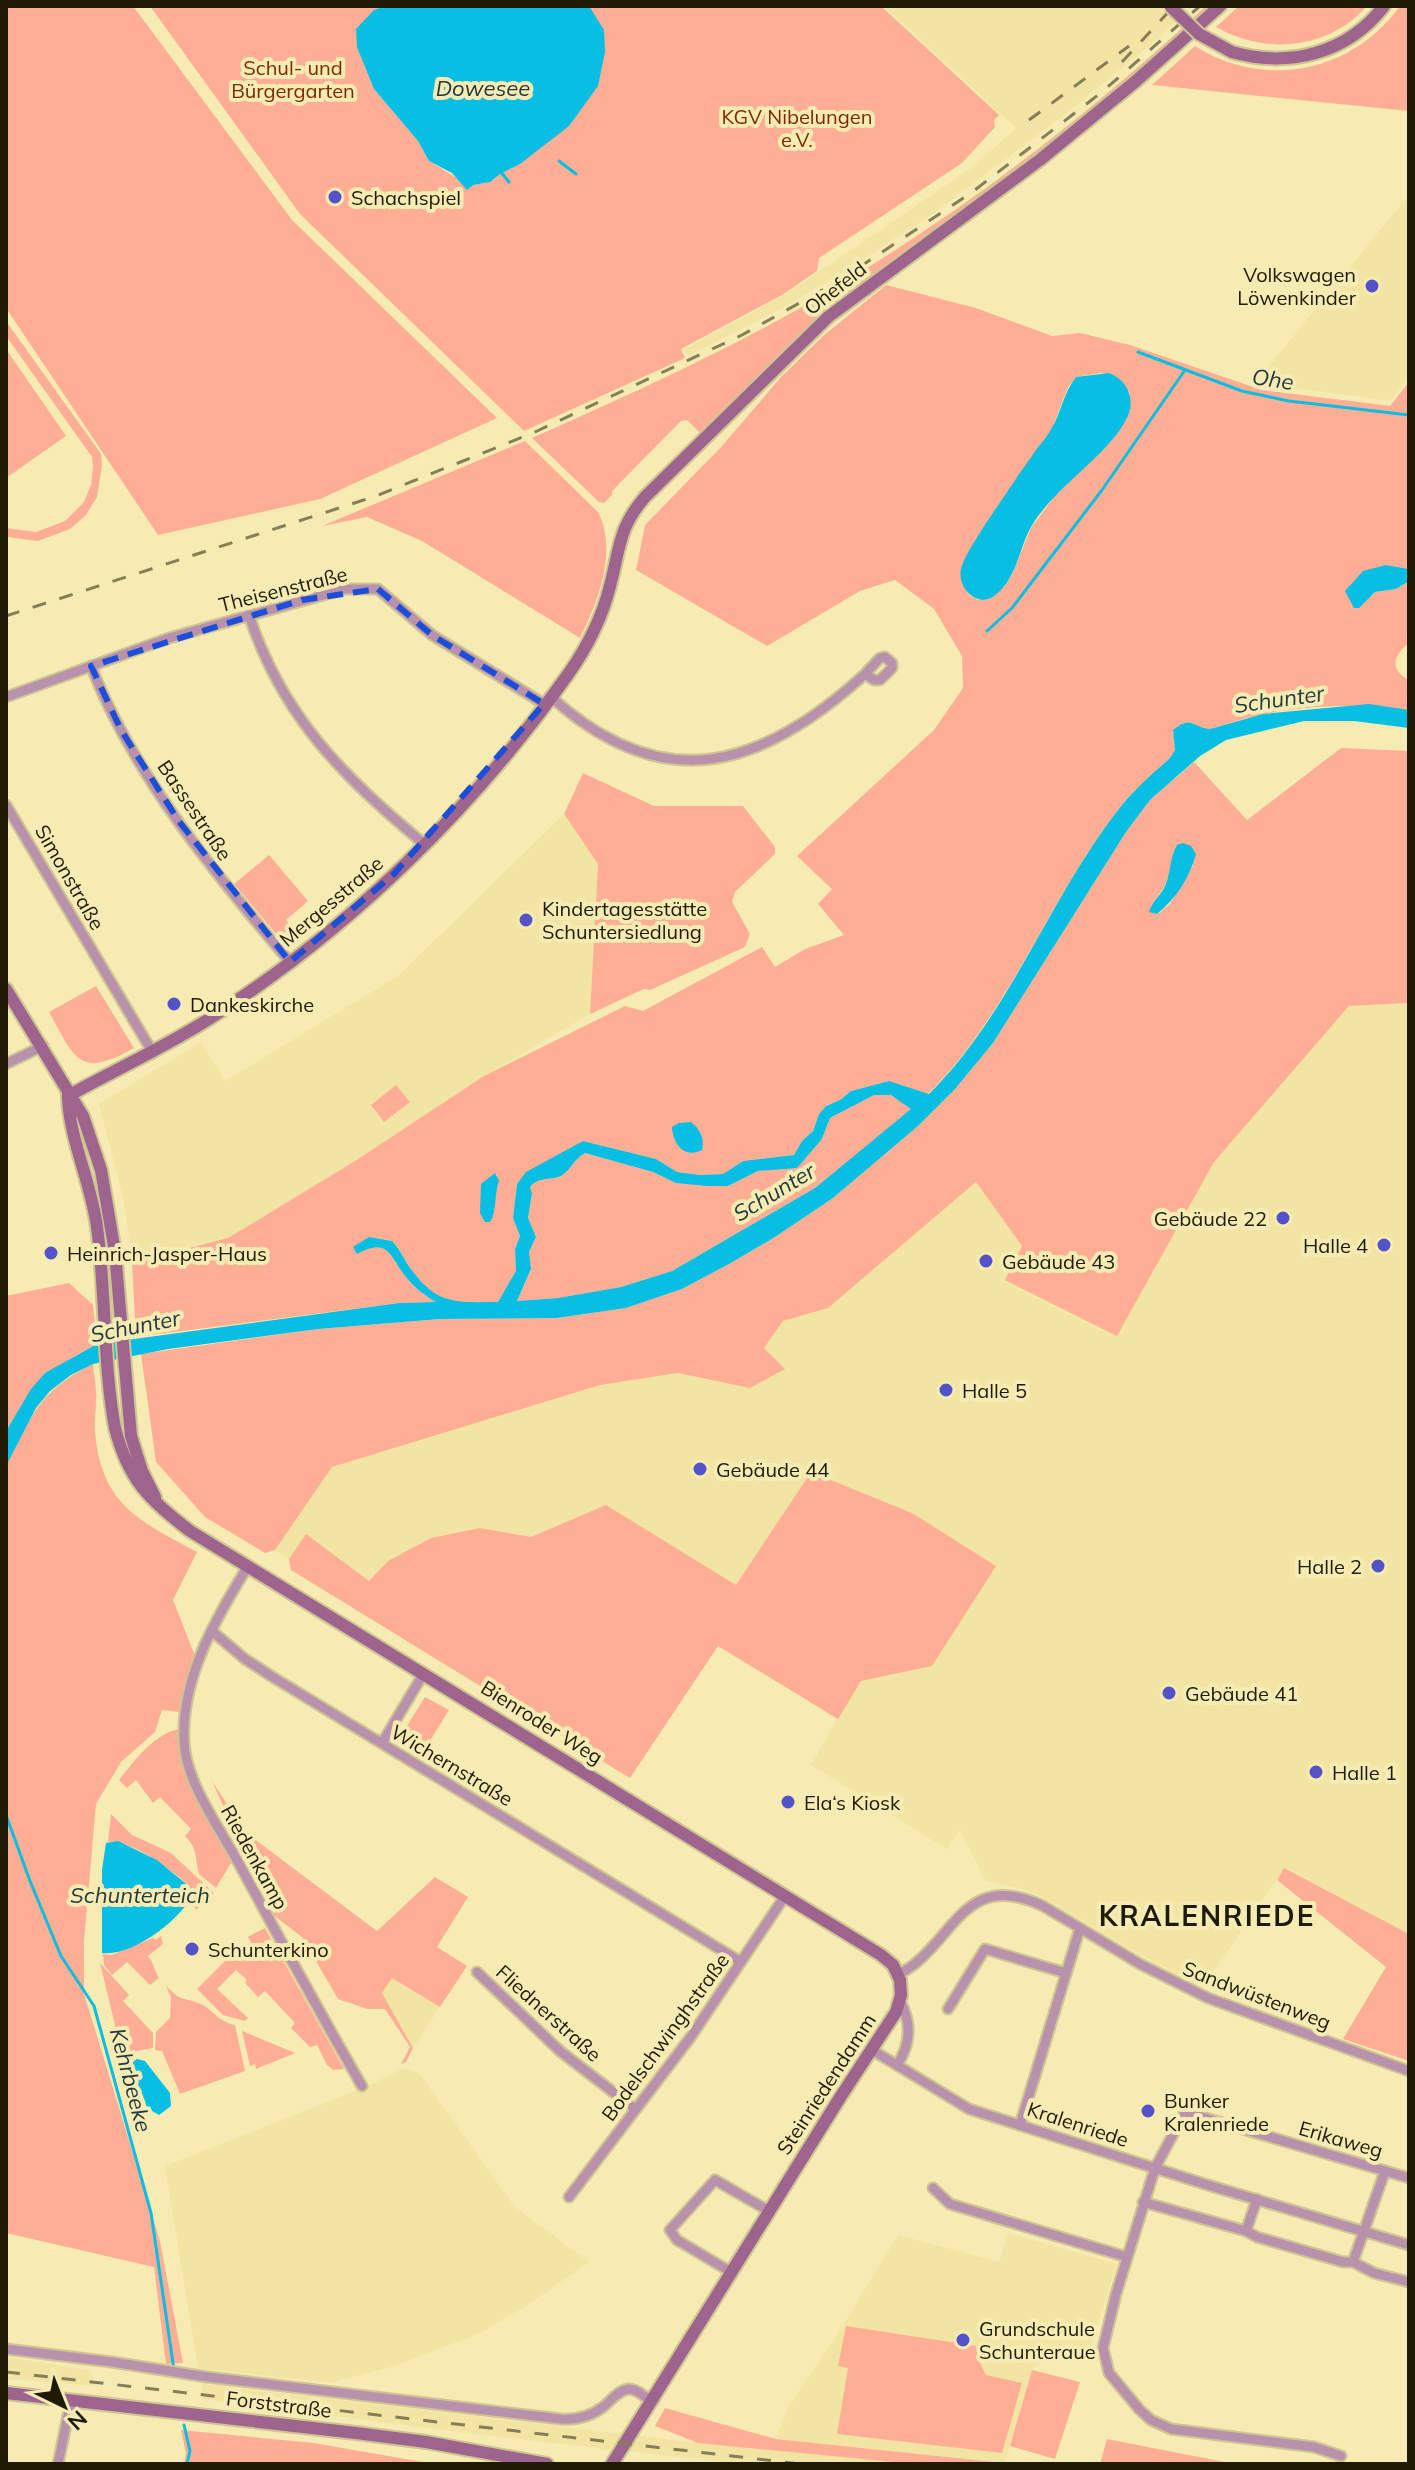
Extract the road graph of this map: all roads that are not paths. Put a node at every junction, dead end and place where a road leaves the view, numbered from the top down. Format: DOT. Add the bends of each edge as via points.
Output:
graph roads {
  1 [pos="1170,6"];
  2 [pos="1220,6"];
  3 [pos="1384,6"];
  4 [pos="249,615"];
  5 [pos="91,666"];
  6 [pos="865,674"];
  7 [pos="567,675"];
  8 [pos="6,697"];
  9 [pos="547,700"];
  10 [pos="6,805"];
  11 [pos="424,844"];
  12 [pos="290,962"];
  13 [pos="6,989"];
  14 [pos="43,1046"];
  15 [pos="153,1053"];
  16 [pos="6,1064"];
  17 [pos="68,1096"];
  18 [pos="160,1507"];
  19 [pos="248,1566"];
  20 [pos="213,1632"];
  21 [pos="424,1673"];
  22 [pos="382,1743"];
  23 [pos="785,1896"];
  24 [pos="1080,1928"];
  25 [pos="741,1962"];
  26 [pos="477,1972"];
  27 [pos="1066,1973"];
  28 [pos="899,1974"];
  29 [pos="900,2001"];
  30 [pos="948,2009"];
  31 [pos="872,2050"];
  32 [pos="897,2065"];
  33 [pos="1409,2071"];
  34 [pos="362,2086"];
  35 [pos="635,2109"];
  36 [pos="1020,2125"];
  37 [pos="1155,2168"];
  38 [pos="1385,2171"];
  39 [pos="1409,2178"];
  40 [pos="933,2188"];
  41 [pos="569,2197"];
  42 [pos="1257,2199"];
  43 [pos="1143,2202"];
  44 [pos="769,2211"];
  45 [pos="1246,2231"];
  46 [pos="1365,2231"];
  47 [pos="1409,2245"];
  48 [pos="1127,2257"];
  49 [pos="1353,2262"];
  50 [pos="731,2272"];
  51 [pos="1409,2282"];
  52 [pos="6,2349"];
  53 [pos="6,2393"];
  54 [pos="71,2401"];
  55 [pos="651,2401"];
  56 [pos="1341,2456"];
  57 [pos="58,2464"];
  58 [pos="547,2464"];
  59 [pos="612,2464"];
  1 -- 3 [label="main road, bridge" via="1189,27 1232,52 1282,59 1317,54 1350,38"];
  2 -- 7 [label="main road, Ohefeld" via="1041,159 828,317 645,497 624,528 598,623"];
  4 -- 5 [label="street, Theisenstraße"];
  4 -- 9 [label="street, Theisenstraße" via="345,589 378,589 432,635"];
  4 -- 11 [label="street" via="270,671 309,730 361,790"];
  5 -- 8 [label="street, Theisenstraße"];
  5 -- 12 [label="street, Bassestraße" via="121,730 178,820"];
  6 -- 9 [label="street, Theisenstraße" via="789,732 736,754 698,761 664,759 630,748"];
  7 -- 9 [label="main road, Mergesstraße"];
  9 -- 11 [label="main road, Mergesstraße"];
  10 -- 15 [label="street, Simonstraße"];
  11 -- 12 [label="main road, Mergesstraße"];
  12 -- 15 [label="main road, Mergesstraße"];
  13 -- 14 [label="main road, Bienroder Weg"];
  14 -- 16 [label="street"];
  14 -- 17 [label="main road, Bienroder Weg"];
  15 -- 17 [label="main road, Mergesstraße"];
  17 -- 18 [label="main road, Bienroder Weg" via="83,1116 101,1170 131,1436"];
  17 -- 18 [label="main road, Bienroder Weg" via="93,1201 115,1428 135,1481"];
  18 -- 19 [label="main road, Bienroder Weg"];
  19 -- 20 [label="street"];
  19 -- 21 [label="main road, Bienroder Weg"];
  20 -- 22 [label="street, Wichernstraße" via="254,1665"];
  20 -- 34 [label="street, Riedenkamp" via="186,1699 185,1757"];
  21 -- 22 [label="street"];
  21 -- 23 [label="main road, Bienroder Weg"];
  22 -- 25 [label="street, Wichernstraße"];
  23 -- 25 [label="street, Bodelschwinghstraße"];
  23 -- 28 [label="main road, Bienroder Weg" via="881,1955"];
  24 -- 27 [label="street"];
  24 -- 28 [label="street, Sandwüstenweg" via="1025,1898 988,1898 969,1906 918,1962"];
  24 -- 33 [label="street, Sandwüstenweg" via="1208,1998"];
  25 -- 35 [label="street, Bodelschwinghstraße"];
  26 -- 35 [label="street, Fliednerstraße" via="560,2051"];
  27 -- 30 [label="street" via="985,1949"];
  27 -- 36 [label="street"];
  28 -- 29 [label="main road, Steinriedendamm"];
  29 -- 31 [label="main road, Steinriedendamm"];
  29 -- 32 [label="street" via="909,2033"];
  31 -- 32 [label="street, Kralenriede"];
  31 -- 44 [label="main road, Steinriedendamm"];
  32 -- 36 [label="street, Kralenriede" via="969,2109"];
  35 -- 41 [label="street, Bodelschwinghstraße"];
  36 -- 37 [label="street, Kralenriede"];
  37 -- 38 [label="street, Erikaweg" via="1185,2112"];
  37 -- 42 [label="street, Kralenriede"];
  37 -- 43 [label="street"];
  38 -- 39 [label="street, Erikaweg"];
  38 -- 46 [label="street"];
  40 -- 48 [label="street" via="950,2204"];
  42 -- 45 [label="street"];
  42 -- 46 [label="street, Kralenriede"];
  43 -- 45 [label="street"];
  43 -- 48 [label="street"];
  44 -- 50 [label="main road, Steinriedendamm"];
  44 -- 50 [label="street" via="715,2180 670,2230 677,2240"];
  45 -- 49 [label="street"];
  46 -- 47 [label="street, Kralenriede"];
  46 -- 49 [label="street"];
  48 -- 56 [label="street" via="1103,2348 1109,2373 1139,2409 1171,2429 1314,2447"];
  49 -- 51 [label="street"];
  50 -- 55 [label="main road, Steinriedendamm"];
  52 -- 55 [label="street" via="561,2419 591,2415 628,2389"];
  53 -- 54 [label="main road, Forststraße"];
  54 -- 57 [label="street"];
  54 -- 58 [label="main road, Forststraße" via="426,2442"];
  55 -- 59 [label="main road, Steinriedendamm"];
}
